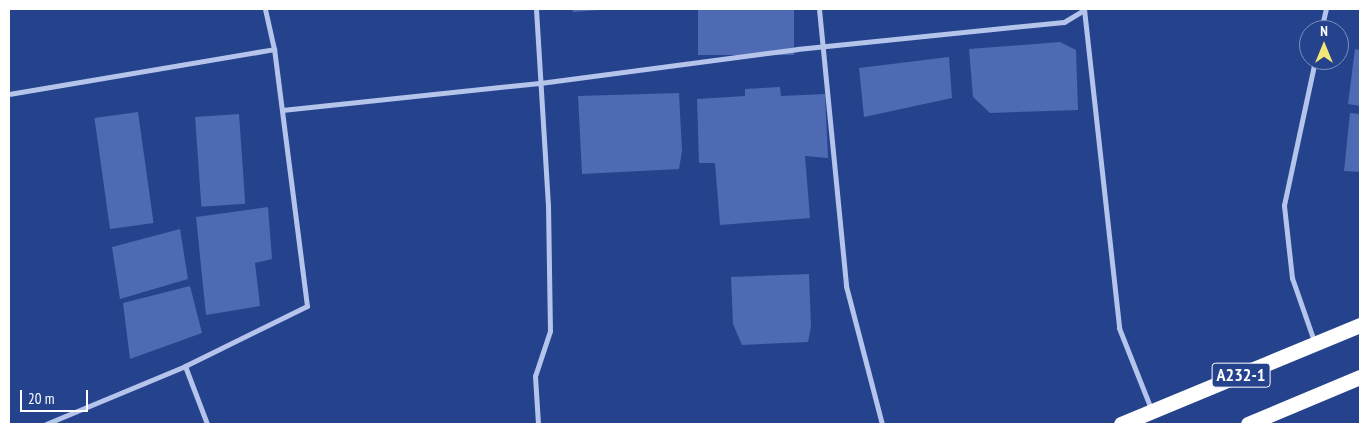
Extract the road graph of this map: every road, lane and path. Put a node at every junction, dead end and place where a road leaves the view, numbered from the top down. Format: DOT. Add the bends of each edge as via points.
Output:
graph roads {
  1 [pos="265,9"];
  2 [pos="536,9"];
  3 [pos="819,9"];
  4 [pos="1084,9"];
  5 [pos="822,47"];
  6 [pos="274,49"];
  7 [pos="1313,70"];
  8 [pos="540,82"];
  9 [pos="9,94"];
  10 [pos="282,110"];
  11 [pos="1360,325"];
  12 [pos="1316,344"];
  13 [pos="185,366"];
  14 [pos="1360,377"];
  15 [pos="1152,411"];
  16 [pos="46,424"];
  17 [pos="207,424"];
  18 [pos="538,424"];
  19 [pos="882,424"];
  20 [pos="1121,424"];
  21 [pos="1248,424"];
  1 -- 6 [label="street"];
  2 -- 8 [label="street"];
  3 -- 5 [label="street"];
  4 -- 5 [label="street" via="1064,22"];
  4 -- 15 [label="street" via="1120,328"];
  5 -- 8 [label="street"];
  5 -- 19 [label="street" via="846,286"];
  6 -- 9 [label="street"];
  6 -- 10 [label="street"];
  7 -- 12 [label="street" via="1284,205 1292,278"];
  8 -- 10 [label="street"];
  8 -- 18 [label="street" via="548,206 550,331 535,376"];
  10 -- 13 [label="street" via="307,306"];
  11 -- 12 [label="highway, A232-1"];
  12 -- 15 [label="highway, A232-1"];
  13 -- 16 [label="street"];
  13 -- 17 [label="street"];
  14 -- 21 [label="highway, A232-1"];
  15 -- 20 [label="highway, A232-1"];
}
